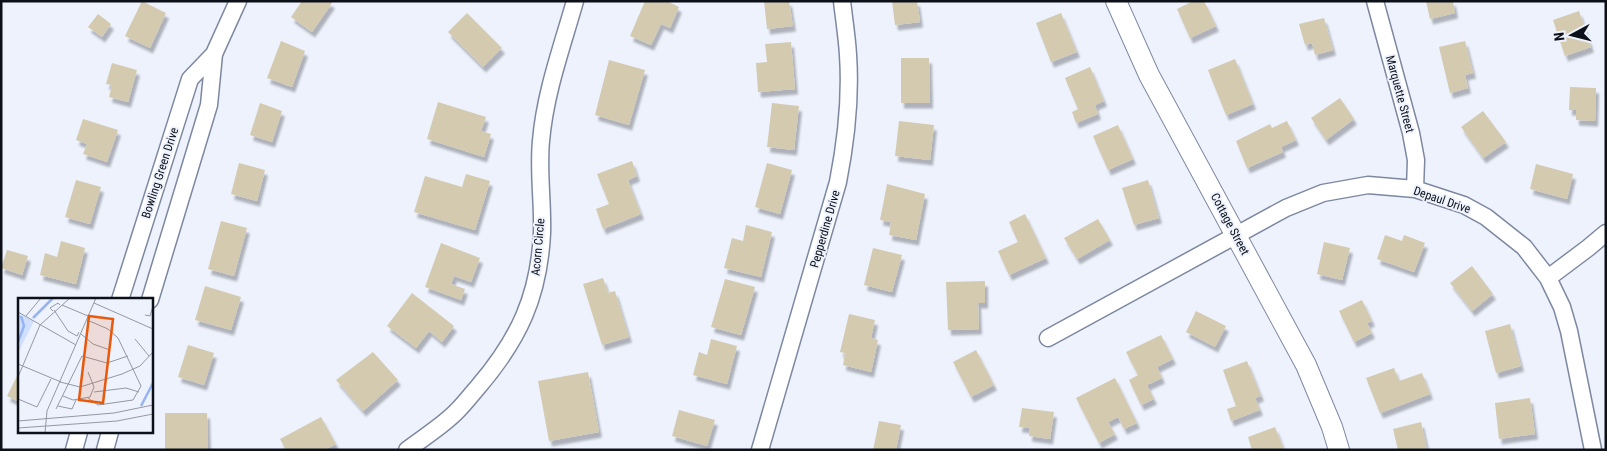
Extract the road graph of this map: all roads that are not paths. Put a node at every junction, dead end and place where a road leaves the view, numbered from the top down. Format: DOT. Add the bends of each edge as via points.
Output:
graph roads {
  1 [pos="238,1"];
  2 [pos="575,1"];
  3 [pos="842,1"];
  4 [pos="1116,1"];
  5 [pos="1375,1"];
  6 [pos="214,54"];
  7 [pos="1415,189"];
  8 [pos="1606,232"];
  9 [pos="1236,235"];
  10 [pos="1548,278"];
  11 [pos="121,298"];
  12 [pos="151,298"];
  13 [pos="1048,338"];
  14 [pos="78,434"];
  15 [pos="109,434"];
  16 [pos="74,450"];
  17 [pos="105,450"];
  18 [pos="407,450"];
  19 [pos="760,450"];
  20 [pos="1339,450"];
  21 [pos="1593,450"];
  1 -- 6 [label="street, Bowling Green Drive"];
  2 -- 18 [label="street, Acorn Circle" via="544,113 542,233 538,270 522,322 498,364 458,410"];
  3 -- 19 [label="street, Pepperdine Drive" via="848,56 844,153"];
  4 -- 9 [label="street, Cottage Street" via="1149,75"];
  5 -- 7 [label="street, Marquette Street" via="1411,133 1416,160"];
  6 -- 11 [label="street, Bowling Green Drive" via="190,79"];
  6 -- 12 [label="street, Bowling Green Drive" via="209,105"];
  7 -- 9 [label="street, Depaul Drive" via="1368,185 1323,193 1286,208"];
  7 -- 10 [label="street, Depaul Drive" via="1464,205 1486,217 1524,247"];
  8 -- 10 [label="street"];
  9 -- 13 [label="street, Depaul Drive"];
  9 -- 20 [label="street, Cottage Street" via="1306,365"];
  10 -- 21 [label="street, Depaul Drive" via="1569,331"];
  14 -- 16 [label="street"];
  15 -- 17 [label="street"];
}
